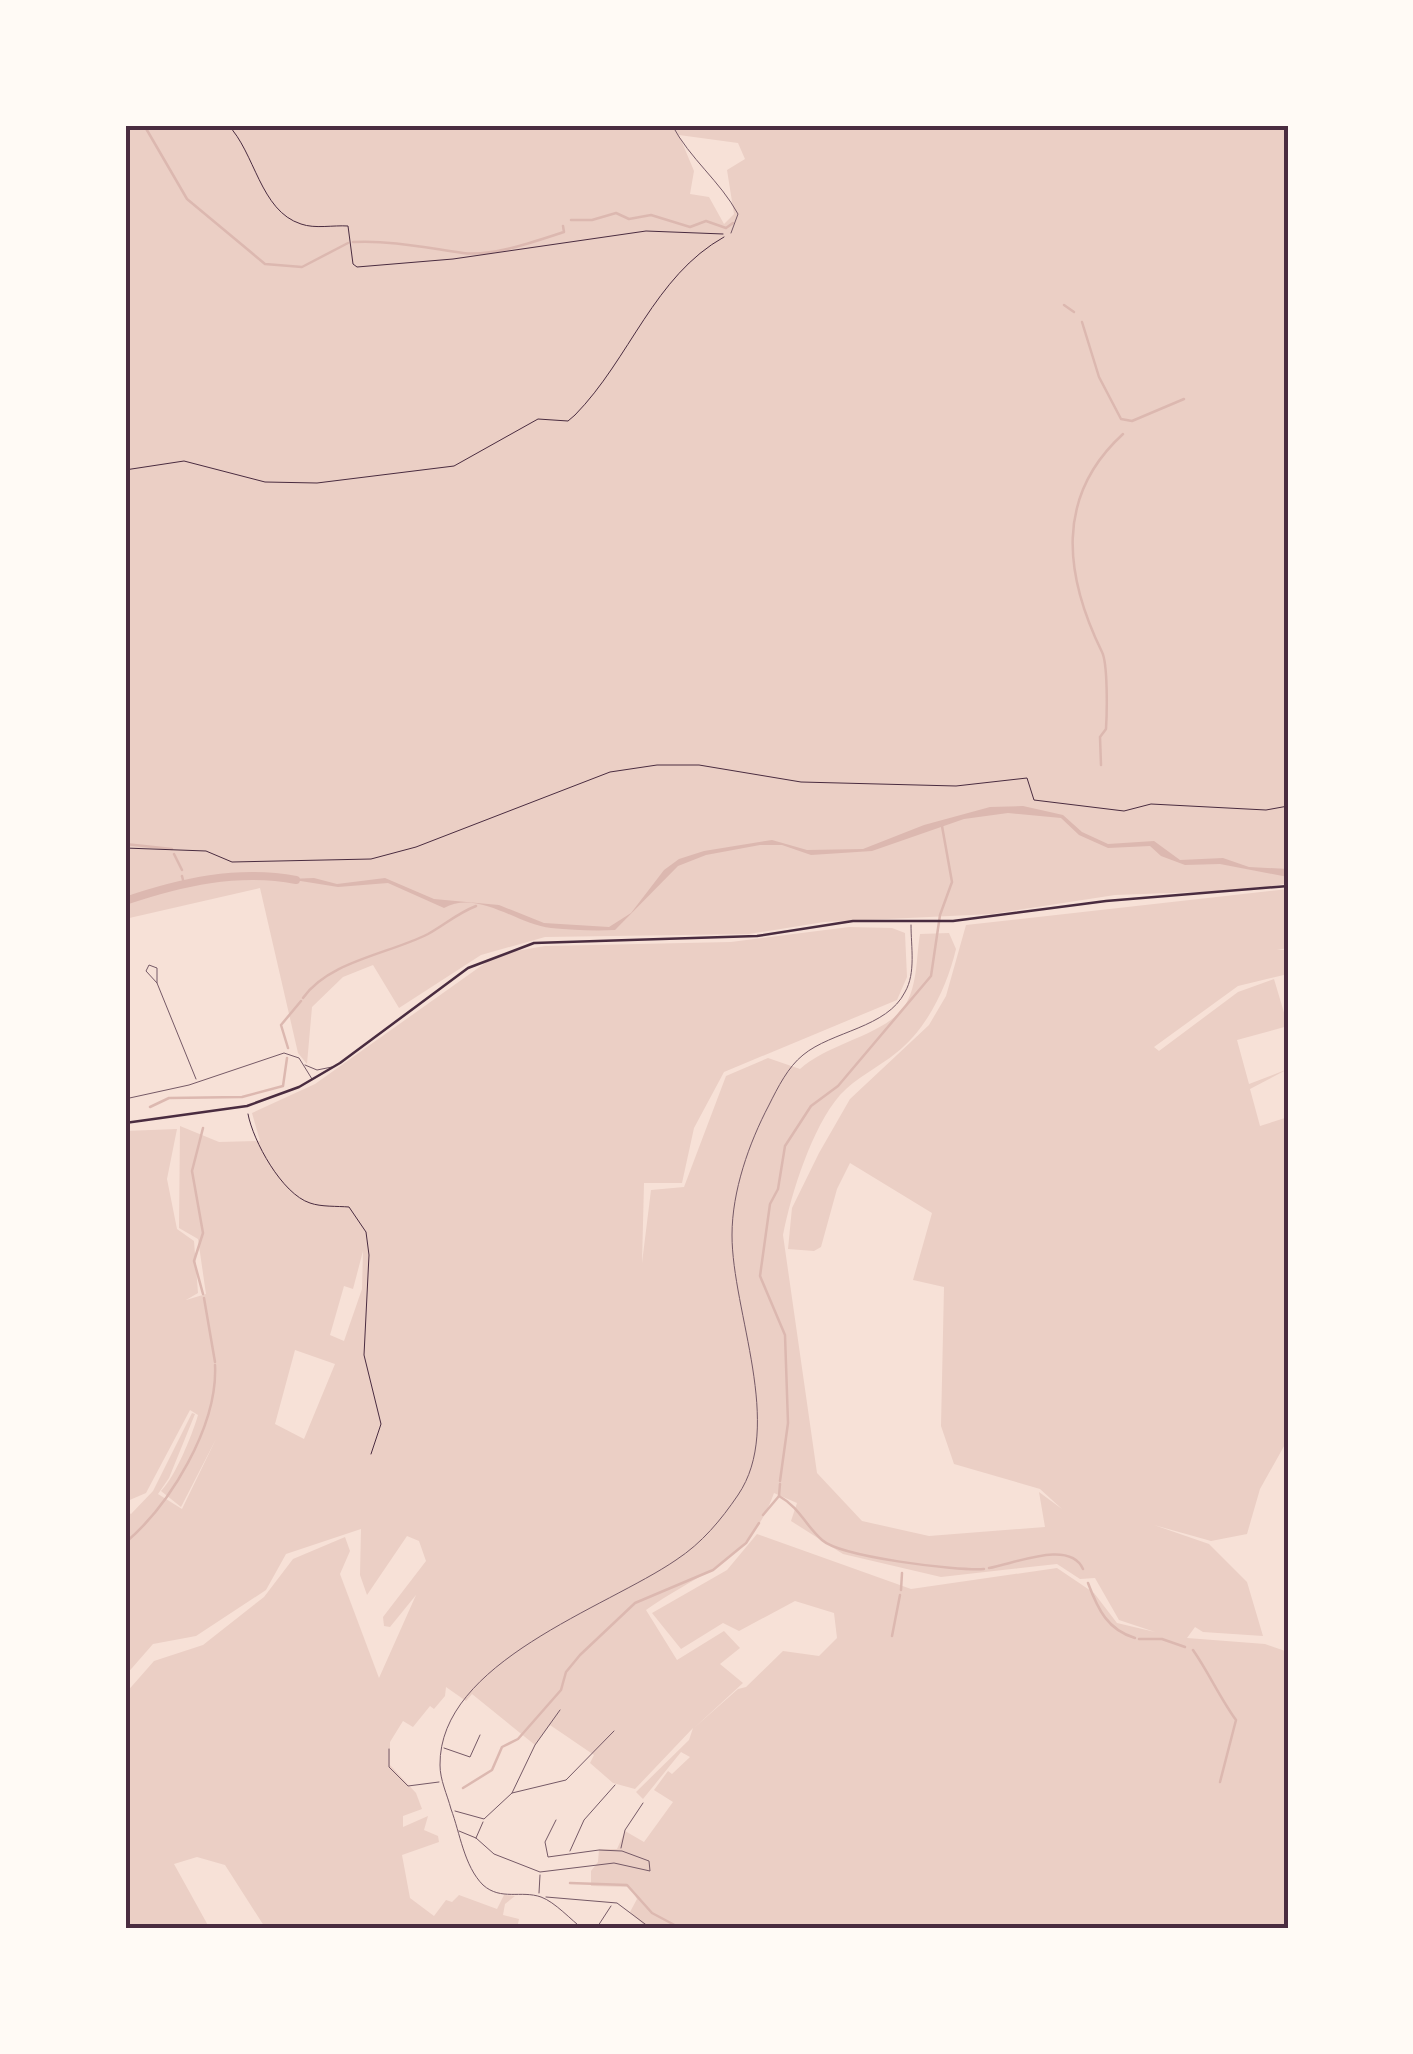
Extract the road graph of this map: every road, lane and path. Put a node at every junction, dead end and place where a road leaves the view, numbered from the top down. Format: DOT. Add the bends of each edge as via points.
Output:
graph roads {
  1 [pos="228,125"];
  2 [pos="672,125"];
  3 [pos="732,233"];
  4 [pos="125,470"];
  5 [pos="1288,806"];
  6 [pos="125,848"];
  7 [pos="1288,886"];
  8 [pos="911,922"];
  9 [pos="157,983"];
  10 [pos="303,1064"];
  11 [pos="335,1066"];
  12 [pos="312,1080"];
  13 [pos="197,1082"];
  14 [pos="125,1099"];
  15 [pos="247,1106"];
  16 [pos="125,1123"];
  17 [pos="370,1454"];
  18 [pos="560,1710"];
  19 [pos="614,1731"];
  20 [pos="480,1734"];
  21 [pos="442,1748"];
  22 [pos="388,1749"];
  23 [pos="442,1782"];
  24 [pos="614,1785"];
  25 [pos="512,1794"];
  26 [pos="644,1803"];
  27 [pos="452,1810"];
  28 [pos="484,1819"];
  29 [pos="556,1820"];
  30 [pos="459,1831"];
  31 [pos="476,1838"];
  32 [pos="622,1851"];
  33 [pos="570,1854"];
  34 [pos="540,1872"];
  35 [pos="538,1896"];
  36 [pos="544,1898"];
  37 [pos="612,1904"];
  38 [pos="650,1927"];
  39 [pos="583,1929"];
  40 [pos="596,1929"];
  1 -- 3 [label="path" via="287,216 306,226 348,226 357,267 646,231"];
  2 -- 3 [label="street" via="688,155 738,214"];
  3 -- 4 [label="path" via="686,262 623,358 568,421 538,420 462,463 299,484 264,482 184,460"];
  5 -- 6 [label="path" via="1152,804 1124,811 1034,800 1031,782 801,782 699,764 657,765 610,772 372,859 232,862 206,852"];
  7 -- 8 [label="main road"];
  8 -- 11 [label="main road" via="853,920 756,936 513,948 456,975"];
  8 -- 21 [label="street" via="912,971 903,997 800,1058 768,1107 747,1158 732,1234 757,1432 741,1491 687,1552 496,1665 466,1701"];
  9 -- 13 [label="street"];
  10 -- 11 [label="street" via="317,1070"];
  10 -- 12 [label="street"];
  10 -- 13 [label="street" via="284,1053"];
  11 -- 12 [label="main road"];
  12 -- 15 [label="main road"];
  13 -- 14 [label="street"];
  15 -- 16 [label="main road"];
  15 -- 17 [label="path" via="254,1135 294,1192 314,1204 349,1207 366,1232 364,1355 381,1424"];
  18 -- 25 [label="street"];
  19 -- 25 [label="street" via="566,1780"];
  20 -- 21 [label="street" via="470,1757"];
  21 -- 23 [label="street"];
  22 -- 23 [label="street" via="389,1767 408,1786"];
  23 -- 27 [label="street"];
  24 -- 33 [label="street" via="584,1820"];
  25 -- 28 [label="street"];
  26 -- 32 [label="street" via="625,1830"];
  27 -- 28 [label="street"];
  27 -- 30 [label="street"];
  28 -- 31 [label="street"];
  29 -- 33 [label="street" via="544,1852"];
  30 -- 31 [label="street"];
  30 -- 35 [label="street" via="471,1867 487,1888"];
  31 -- 34 [label="street" via="494,1854"];
  32 -- 33 [label="street"];
  32 -- 34 [label="street" via="650,1861 650,1871 614,1863"];
  34 -- 35 [label="street"];
  35 -- 36 [label="street"];
  36 -- 37 [label="street"];
  36 -- 39 [label="street"];
  37 -- 38 [label="street"];
  37 -- 40 [label="street"];
}
